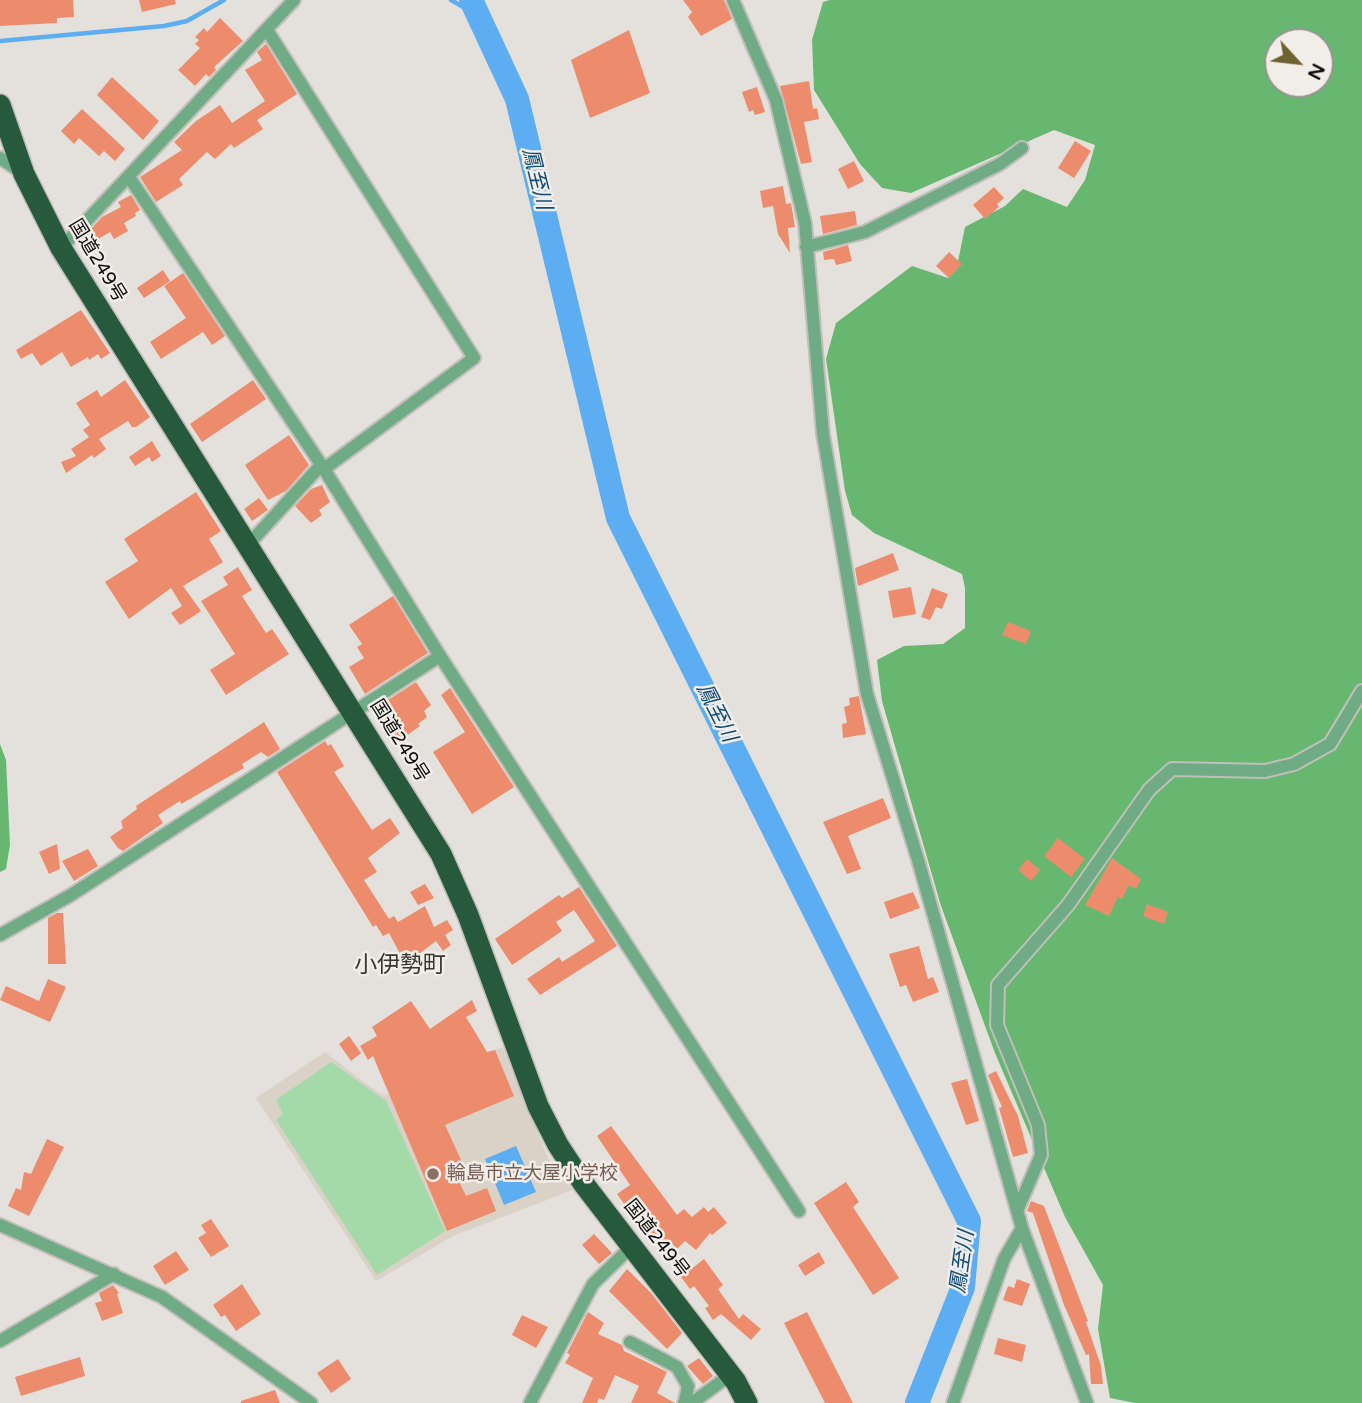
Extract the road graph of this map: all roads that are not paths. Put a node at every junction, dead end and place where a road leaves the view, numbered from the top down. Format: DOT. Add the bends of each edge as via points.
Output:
graph roads {
  1 [pos="294,0"];
  2 [pos="733,0"];
  3 [pos="267,30"];
  4 [pos="0,105"];
  5 [pos="1022,148"];
  6 [pos="0,158"];
  7 [pos="24,174"];
  8 [pos="129,177"];
  9 [pos="806,247"];
  10 [pos="61,248"];
  11 [pos="322,467"];
  12 [pos="248,545"];
  13 [pos="440,656"];
  14 [pos="1362,691"];
  15 [pos="354,711"];
  16 [pos="0,935"];
  17 [pos="799,1211"];
  18 [pos="1017,1211"];
  19 [pos="0,1224"];
  20 [pos="1022,1228"];
  21 [pos="633,1245"];
  22 [pos="114,1274"];
  23 [pos="0,1341"];
  24 [pos="630,1342"];
  25 [pos="730,1375"];
  26 [pos="684,1402"];
  27 [pos="312,1403"];
  28 [pos="530,1403"];
  29 [pos="747,1403"];
  30 [pos="953,1403"];
  31 [pos="1087,1403"];
  1 -- 3 [label="street"];
  2 -- 9 [label="street" via="776,100 799,194"];
  3 -- 8 [label="street"];
  3 -- 11 [label="street" via="474,358"];
  4 -- 7 [label="highway, 国道249号"];
  5 -- 9 [label="street" via="1000,164 865,232"];
  6 -- 7 [label="street"];
  7 -- 10 [label="highway, 国道249号"];
  8 -- 10 [label="street"];
  8 -- 11 [label="street"];
  9 -- 18 [label="street" via="823,434 867,694"];
  10 -- 12 [label="highway, 国道249号"];
  11 -- 12 [label="street"];
  11 -- 13 [label="street"];
  12 -- 15 [label="highway, 国道249号"];
  13 -- 15 [label="street"];
  13 -- 17 [label="street"];
  14 -- 18 [label="street" via="1330,744 1294,764 1265,771 1172,769 1149,790 1068,905 998,985 997,1025 1038,1125 1041,1155"];
  15 -- 16 [label="street" via="71,895"];
  15 -- 21 [label="highway, 国道249号" via="441,854 541,1114 583,1183"];
  18 -- 20 [label="street"];
  19 -- 22 [label="street"];
  20 -- 30 [label="street" via="1004,1259"];
  20 -- 31 [label="street"];
  21 -- 25 [label="highway, 国道249号"];
  21 -- 28 [label="street" via="593,1284"];
  22 -- 23 [label="street"];
  22 -- 27 [label="street" via="162,1297"];
  24 -- 26 [label="street" via="677,1367 688,1386"];
  25 -- 26 [label="street" via="696,1400"];
  25 -- 29 [label="highway, 国道249号"];
}
